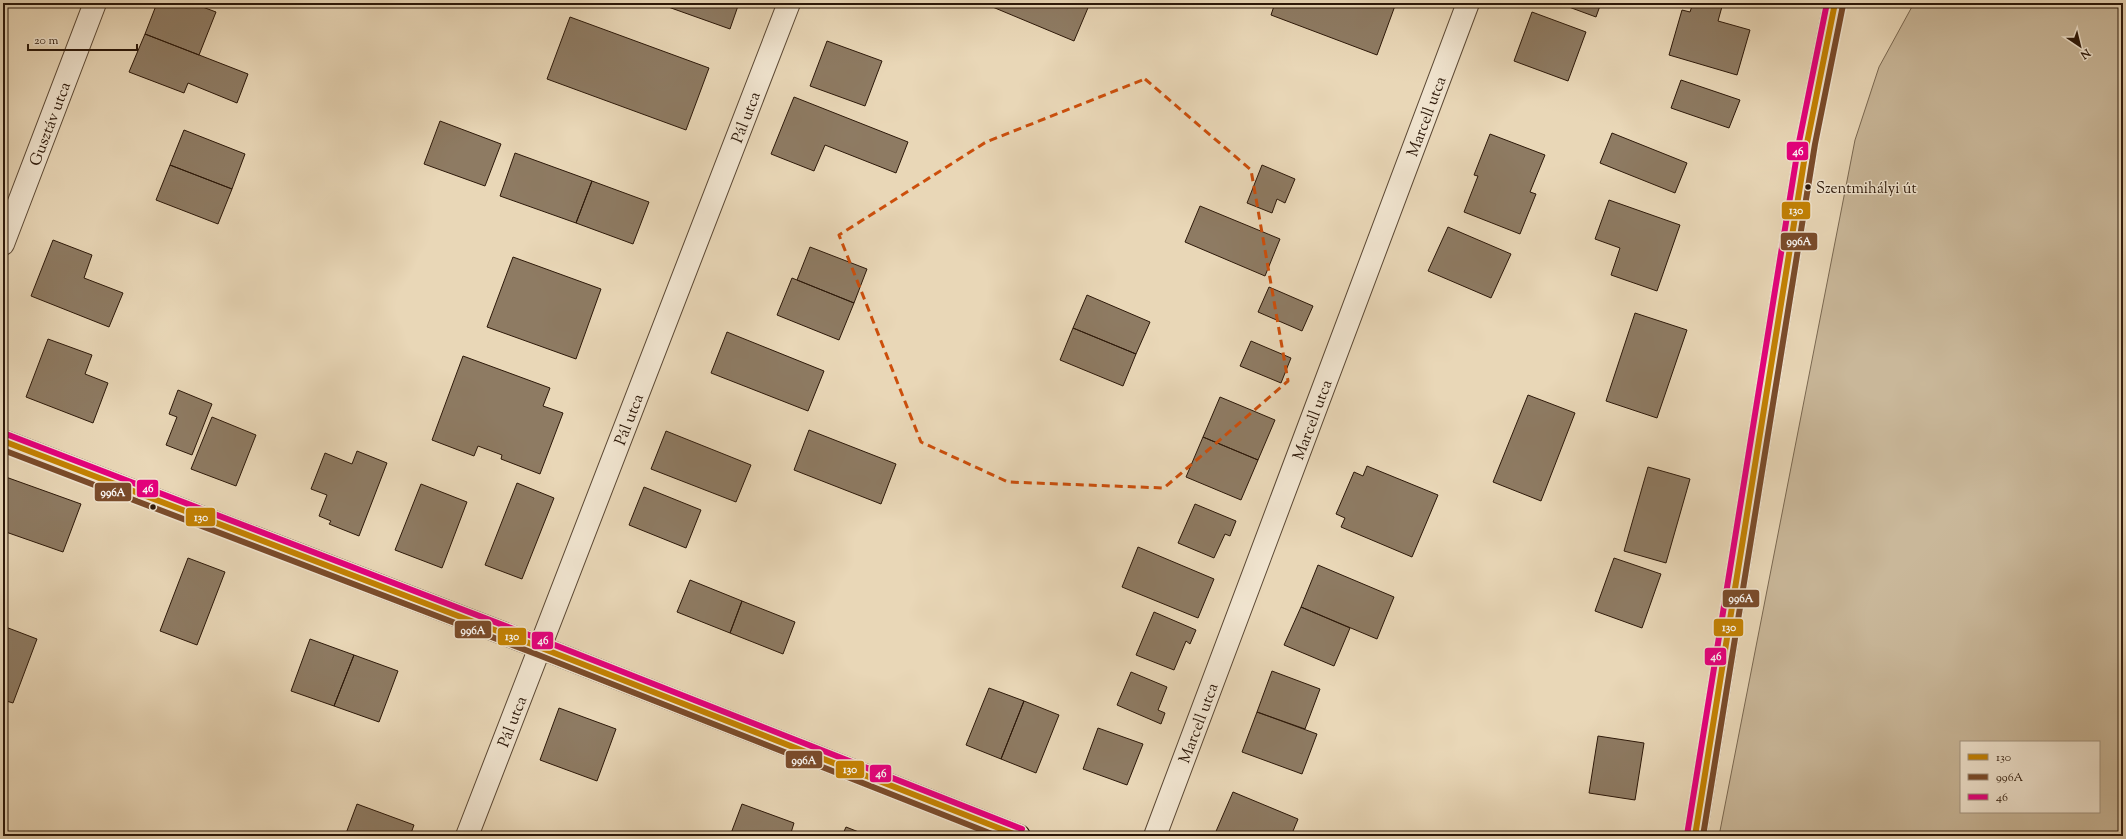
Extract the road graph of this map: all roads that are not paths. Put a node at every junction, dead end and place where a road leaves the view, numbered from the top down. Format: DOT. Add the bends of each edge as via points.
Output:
graph roads {
  1 [pos="95,3"];
  2 [pos="789,3"];
  3 [pos="1468,3"];
  4 [pos="1835,3"];
  5 [pos="3,244"];
  6 [pos="3,441"];
  7 [pos="539,647"];
  8 [pos="467,836"];
  9 [pos="1019,836"];
  10 [pos="1155,836"];
  11 [pos="1695,836"];
  1 -- 5 [label="street, Gusztáv utca"];
  2 -- 7 [label="street, Pál utca"];
  3 -- 10 [label="street, Marcell utca"];
  4 -- 11 [label="street" via="1806,143"];
  6 -- 7 [label="street"];
  7 -- 8 [label="street, Pál utca"];
  7 -- 9 [label="street"];
}
